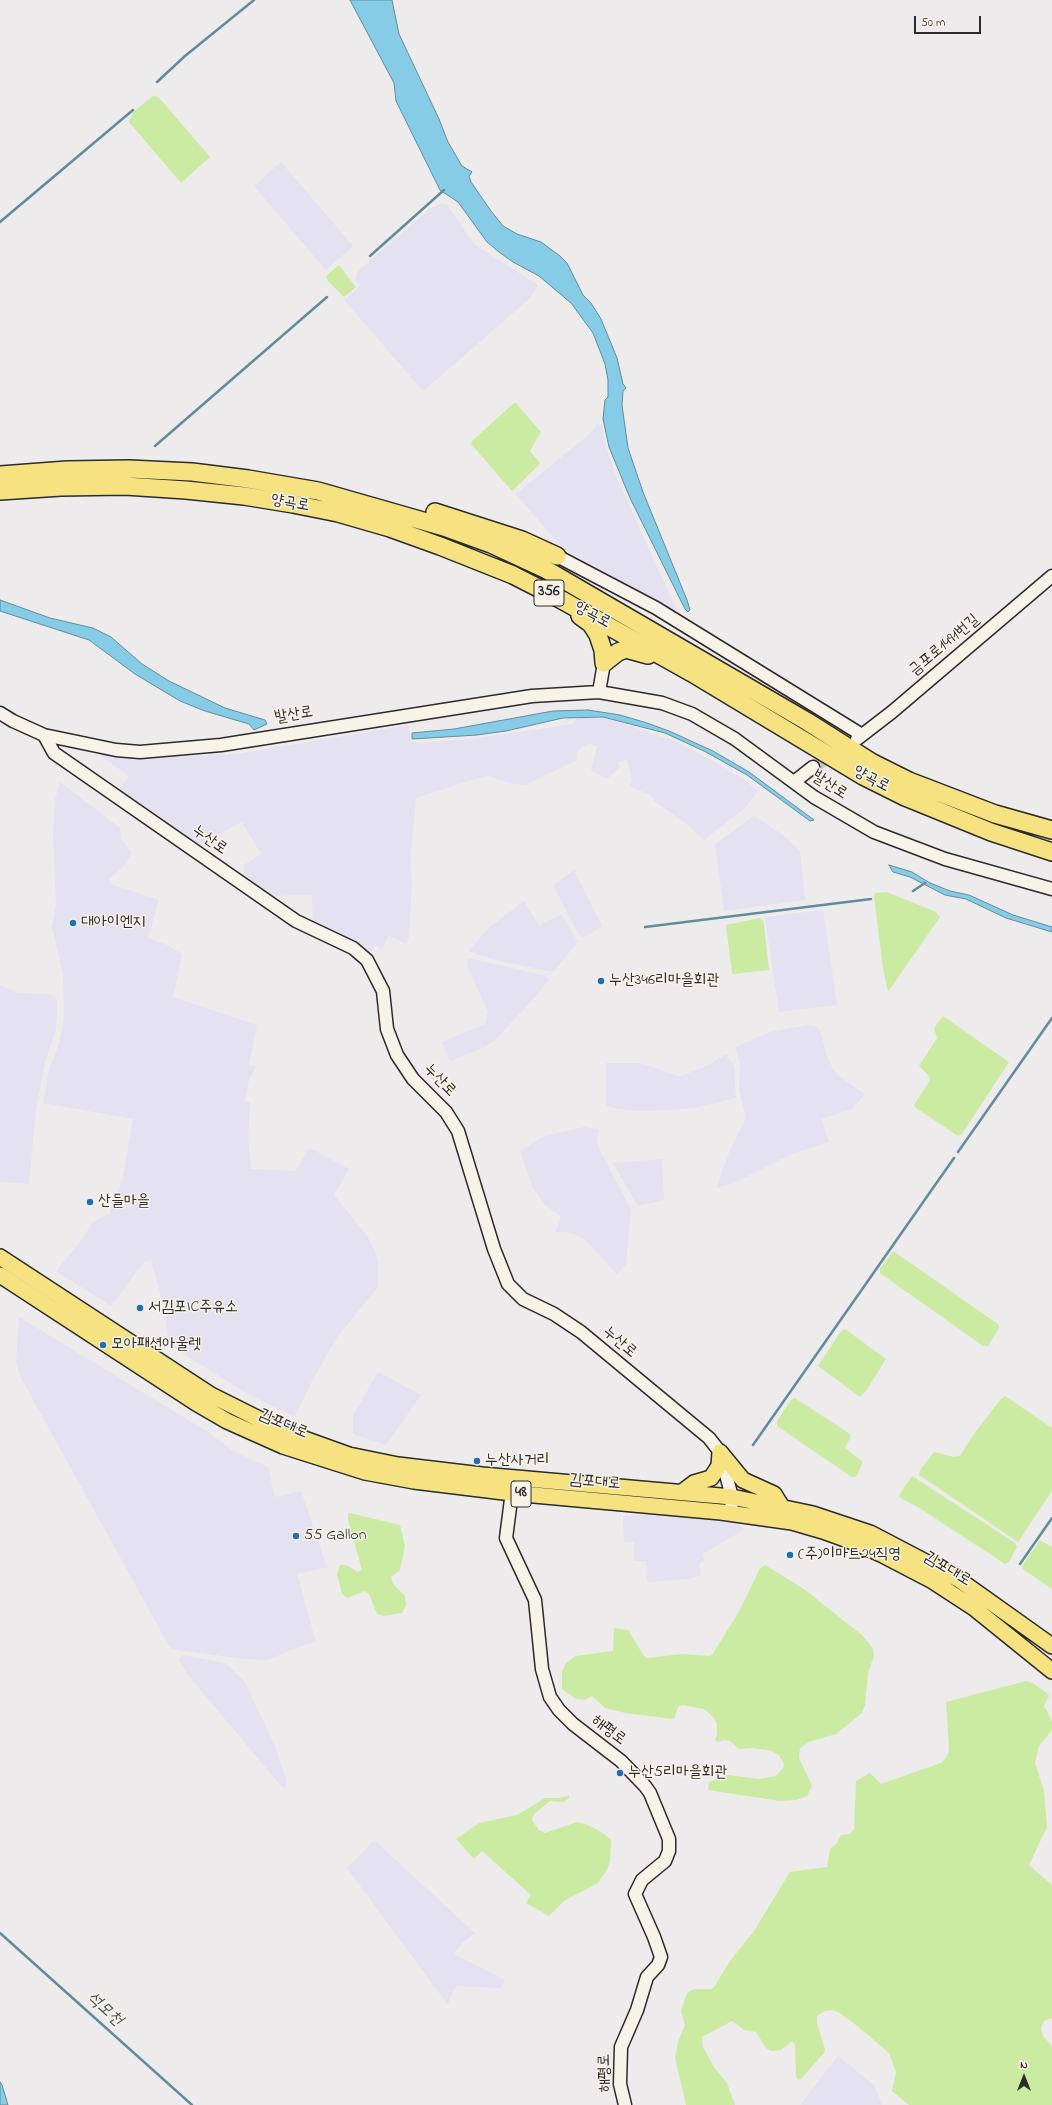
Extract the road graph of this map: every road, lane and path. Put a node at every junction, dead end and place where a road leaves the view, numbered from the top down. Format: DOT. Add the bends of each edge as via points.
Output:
graph roads {
  1 [pos="0,475"];
  2 [pos="0,491"];
  3 [pos="318,491"];
  4 [pos="557,556"];
  5 [pos="1052,576"];
  6 [pos="560,599"];
  7 [pos="604,663"];
  8 [pos="692,673"];
  9 [pos="599,692"];
  10 [pos="0,713"];
  11 [pos="44,735"];
  12 [pos="814,767"];
  13 [pos="794,782"];
  14 [pos="1052,830"];
  15 [pos="1052,852"];
  16 [pos="1052,889"];
  17 [pos="0,1257"];
  18 [pos="0,1275"];
  19 [pos="63,1316"];
  20 [pos="93,1317"];
  21 [pos="720,1452"];
  22 [pos="514,1478"];
  23 [pos="569,1482"];
  24 [pos="682,1492"];
  25 [pos="512,1493"];
  26 [pos="732,1497"];
  27 [pos="567,1498"];
  28 [pos="782,1507"];
  29 [pos="731,1513"];
  30 [pos="1052,1646"];
  31 [pos="1052,1671"];
  32 [pos="625,2105"];
  1 -- 3 [label="highway, 양곡로 / 356" via="129,469 192,472"];
  2 -- 6 [label="highway, 양곡로 / 356" via="125,486 244,496 293,504 338,513 433,543 513,575"];
  3 -- 4 [label="highway" via="383,500 431,511 522,540"];
  3 -- 14 [label="highway, 양곡로 / 356" via="444,527 523,558 616,609 877,765 966,804"];
  4 -- 5 [label="street, 금포로1491번길" via="656,608 860,737"];
  6 -- 7 [label="highway" via="591,624 598,635"];
  6 -- 8 [label="highway, 양곡로 / 356"];
  7 -- 8 [label="highway" via="626,649"];
  7 -- 9 [label="street"];
  8 -- 15 [label="highway, 양곡로 / 356" via="850,768 905,797 991,832"];
  9 -- 11 [label="street, 발산로" via="517,698 221,745 174,750 116,750"];
  9 -- 13 [label="street, 발산로" via="662,703 692,714 735,739"];
  10 -- 11 [label="street, 발산로" via="13,722"];
  11 -- 21 [label="street, 누산로" via="54,754 296,921 353,948 367,960 383,991 387,1029 397,1055 413,1079 446,1112 458,1131 497,1256 512,1289 523,1299 554,1314 581,1332 709,1438"];
  12 -- 13 [label="street"];
  13 -- 16 [label="street, 발산로" via="843,815 890,839 945,859"];
  17 -- 20 [label="main road, 김포대로 / 48"];
  18 -- 19 [label="main road, 김포대로 / 48"];
  19 -- 20 [label="main road" via="69,1311 84,1318"];
  19 -- 25 [label="main road, 김포대로 / 48" via="196,1403 227,1421 283,1446 365,1472"];
  20 -- 22 [label="main road, 김포대로 / 48" via="211,1395 285,1432 349,1454 398,1465"];
  21 -- 24 [label="main road" via="719,1466 711,1478 694,1483"];
  21 -- 26 [label="street, 누산로"];
  21 -- 28 [label="main road" via="743,1480 774,1494"];
  22 -- 23 [label="main road, 김포대로 / 48"];
  22 -- 25 [label="street, 해평로"];
  23 -- 24 [label="main road, 김포대로 / 48"];
  23 -- 27 [label="main road"];
  24 -- 26 [label="main road, 김포대로 / 48"];
  25 -- 27 [label="main road, 김포대로 / 48"];
  25 -- 32 [label="street, 해평로" via="506,1538 535,1600 542,1668 550,1697 573,1724 622,1761 650,1793 669,1839 669,1851 665,1861 642,1880 635,1894 661,1957 658,1965 647,1977 621,2047 620,2084"];
  26 -- 28 [label="main road, 김포대로 / 48"];
  26 -- 29 [label="street, 누산로"];
  27 -- 29 [label="main road, 김포대로 / 48"];
  28 -- 30 [label="main road, 김포대로 / 48" via="847,1524 898,1546 958,1580"];
  29 -- 31 [label="main road, 김포대로 / 48" via="792,1522 856,1543 883,1555 931,1580 974,1608"];
}
